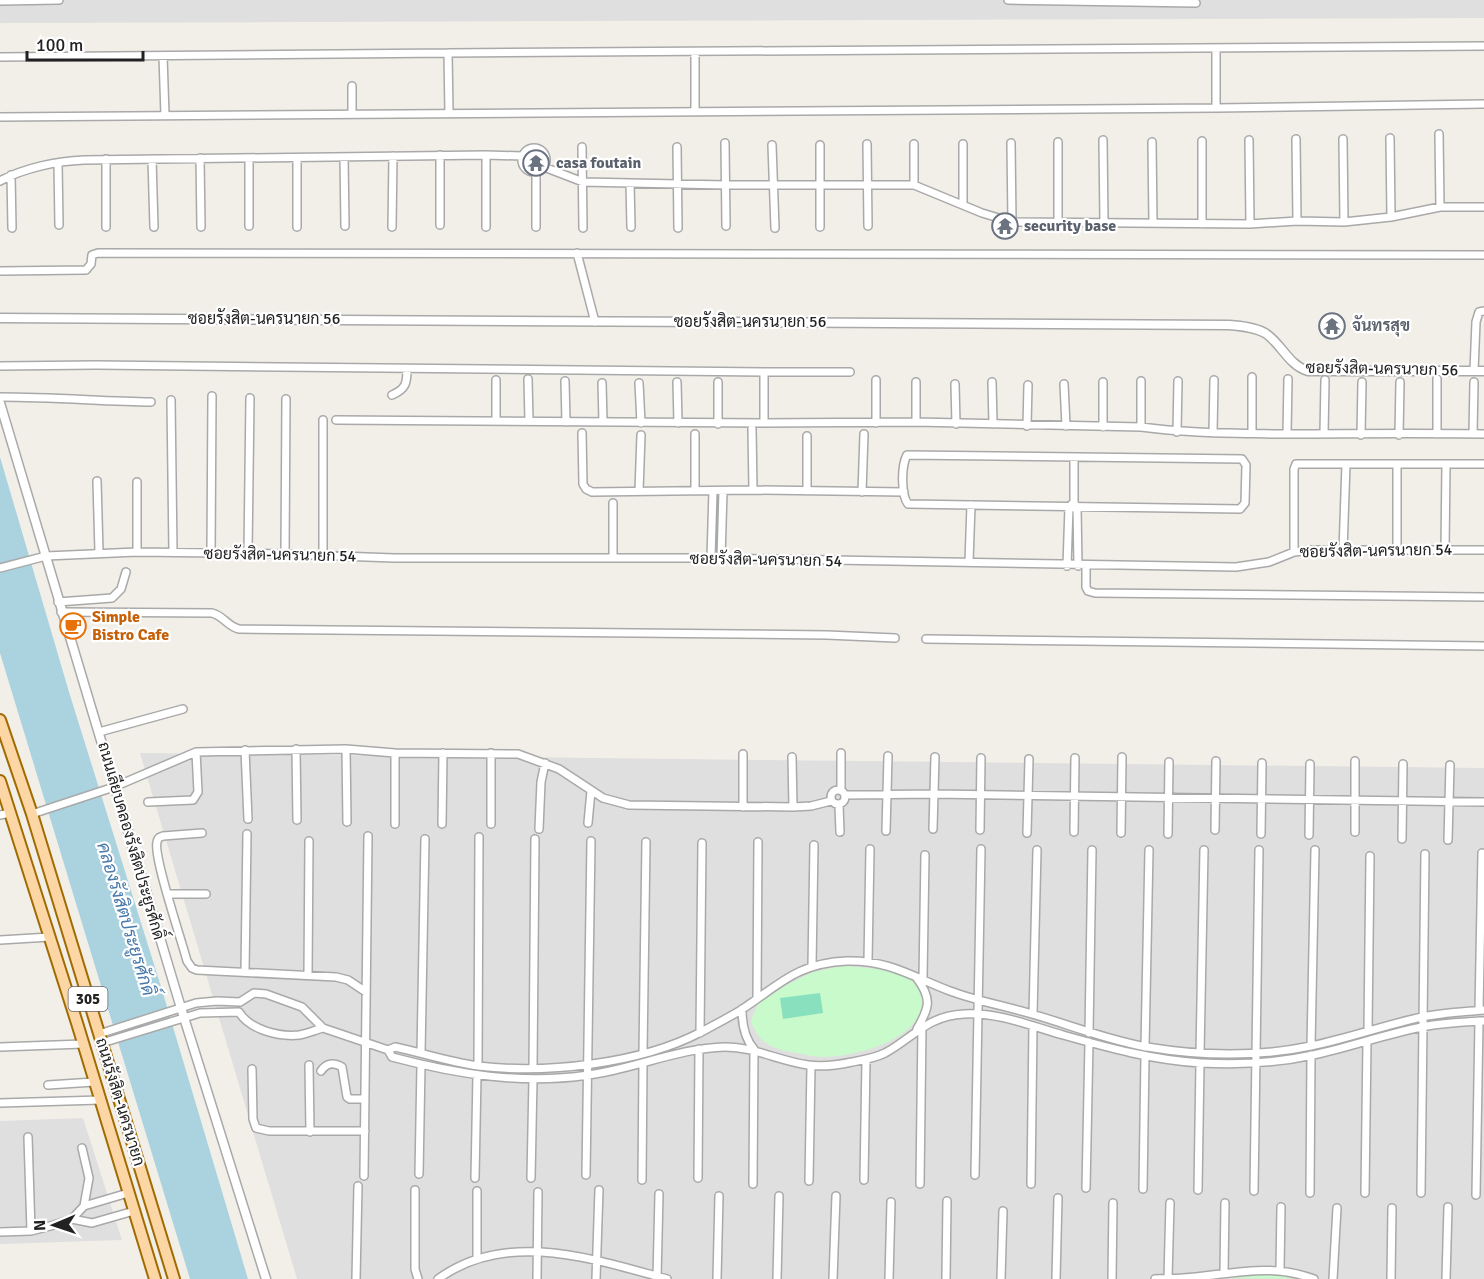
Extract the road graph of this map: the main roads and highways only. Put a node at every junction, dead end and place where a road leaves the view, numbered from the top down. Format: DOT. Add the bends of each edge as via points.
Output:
graph roads {
  1 [pos="0,720"];
  2 [pos="0,781"];
  3 [pos="2,798"];
  4 [pos="5,814"];
  5 [pos="155,1279"];
  6 [pos="174,1279"];
  1 -- 6 [label="main road, ถนนรังสิต-นครนายก / 305" via="37,812"];
  2 -- 3 [label="main road, ถนนรังสิต-นครนายก / 305"];
  3 -- 4 [label="main road, ถนนรังสิต-นครนายก / 305"];
  4 -- 5 [label="main road, ถนนรังสิต-นครนายก / 305" via="50,937"];
}
